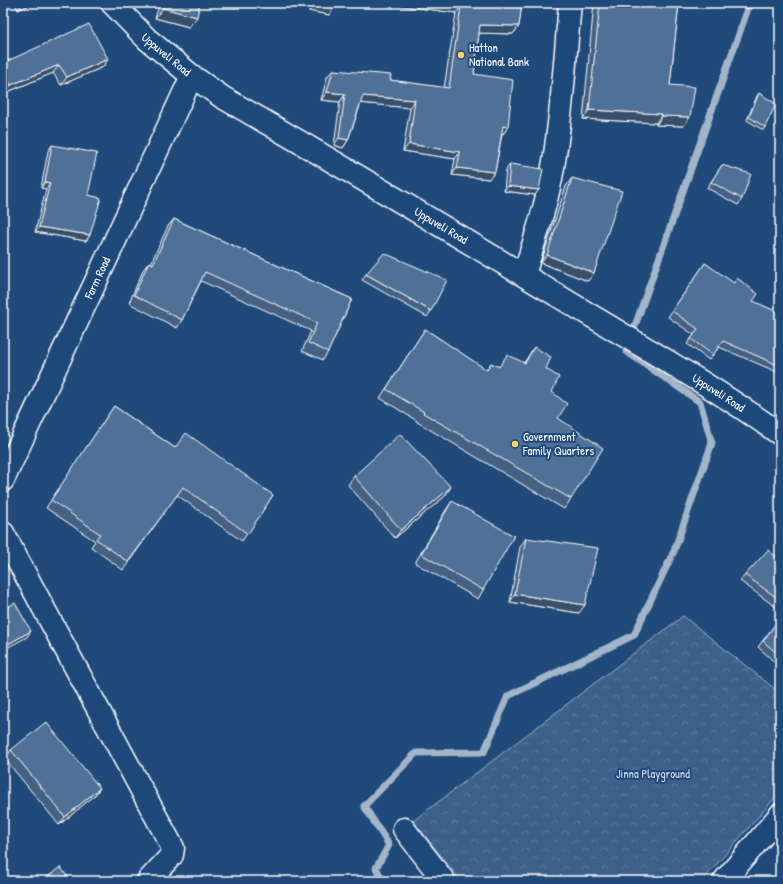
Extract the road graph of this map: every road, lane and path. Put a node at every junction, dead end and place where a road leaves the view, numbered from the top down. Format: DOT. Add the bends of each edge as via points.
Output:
graph roads {
  1 [pos="112,3"];
  2 [pos="570,3"];
  3 [pos="192,76"];
  4 [pos="524,275"];
  5 [pos="780,434"];
  6 [pos="3,480"];
  7 [pos="3,533"];
  8 [pos="780,815"];
  9 [pos="404,829"];
  10 [pos="148,881"];
  11 [pos="444,881"];
  12 [pos="724,881"];
  1 -- 3 [label="street, Uppuveli Road" via="147,39"];
  2 -- 4 [label="street" via="552,174"];
  3 -- 4 [label="street, Uppuveli Road" via="222,97"];
  3 -- 6 [label="street, Farm Road"];
  4 -- 5 [label="street, Uppuveli Road" via="652,352"];
  7 -- 10 [label="street" via="173,848 172,855"];
  8 -- 12 [label="street"];
  9 -- 11 [label="street"];
}
